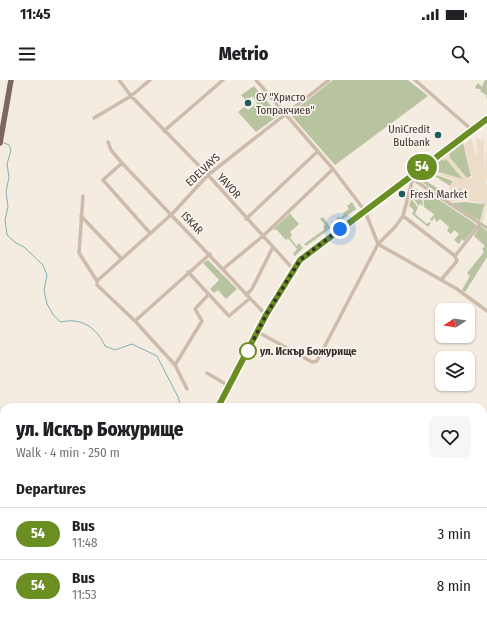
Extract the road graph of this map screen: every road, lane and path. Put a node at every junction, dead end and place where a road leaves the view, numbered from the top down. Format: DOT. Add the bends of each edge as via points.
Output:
graph roads {
  1 [pos="11,80"];
  2 [pos="119,80"];
  3 [pos="150,80"];
  4 [pos="223,80"];
  5 [pos="256,80"];
  6 [pos="329,80"];
  7 [pos="415,80"];
  8 [pos="131,96"];
  9 [pos="285,113"];
  10 [pos="94,118"];
  11 [pos="487,119"];
  12 [pos="472,130"];
  13 [pos="164,131"];
  14 [pos="0,142"];
  15 [pos="108,142"];
  16 [pos="318,151"];
  17 [pos="122,163"];
  18 [pos="333,169"];
  19 [pos="414,173"];
  20 [pos="208,175"];
  21 [pos="83,196"];
  22 [pos="365,211"];
  23 [pos="172,214"];
  24 [pos="81,216"];
  25 [pos="403,216"];
  26 [pos="246,218"];
  27 [pos="480,224"];
  28 [pos="487,228"];
  29 [pos="150,233"];
  30 [pos="263,236"];
  31 [pos="378,244"];
  32 [pos="273,246"];
  33 [pos="210,254"];
  34 [pos="455,256"];
  35 [pos="121,258"];
  36 [pos="223,269"];
  37 [pos="294,269"];
  38 [pos="188,272"];
  39 [pos="441,280"];
  40 [pos="97,281"];
  41 [pos="209,294"];
  42 [pos="246,295"];
  43 [pos="249,299"];
  44 [pos="487,311"];
  45 [pos="266,315"];
  46 [pos="135,321"];
  47 [pos="258,332"];
  48 [pos="175,365"];
  49 [pos="207,373"];
  50 [pos="229,386"];
  51 [pos="187,389"];
  52 [pos="220,403"];
  1 -- 14 [label="main road"];
  2 -- 8 [label="street, YAVOR"];
  3 -- 8 [label="street"];
  4 -- 13 [label="street"];
  5 -- 9 [label="street"];
  6 -- 9 [label="street, EDELVAYS"];
  7 -- 12 [label="street"];
  8 -- 10 [label="street"];
  8 -- 13 [label="street, YAVOR"];
  9 -- 16 [label="street"];
  9 -- 20 [label="street, EDELVAYS"];
  11 -- 12 [label="street"];
  12 -- 19 [label="street"];
  13 -- 20 [label="street, YAVOR"];
  15 -- 17 [label="street, ISKAR"];
  16 -- 18 [label="street"];
  16 -- 26 [label="street"];
  17 -- 23 [label="street, ISKAR"];
  17 -- 29 [label="street" via="103,180"];
  18 -- 22 [label="street"];
  18 -- 30 [label="street"];
  19 -- 22 [label="street"];
  19 -- 25 [label="street"];
  19 -- 27 [label="street" via="417,182"];
  20 -- 23 [label="street, EDELVAYS"];
  20 -- 26 [label="street, YAVOR"];
  21 -- 24 [label="street"];
  22 -- 31 [label="street"];
  22 -- 37 [label="street" via="304,256"];
  23 -- 29 [label="street, EDELVAYS"];
  23 -- 33 [label="street, ISKAR"];
  24 -- 35 [label="street"];
  24 -- 40 [label="street" via="79,253"];
  25 -- 31 [label="street"];
  25 -- 34 [label="street"];
  26 -- 30 [label="street, YAVOR"];
  27 -- 28 [label="street"];
  27 -- 34 [label="street"];
  29 -- 35 [label="street, EDELVAYS"];
  30 -- 32 [label="street, YAVOR"];
  30 -- 36 [label="street"];
  31 -- 39 [label="street"];
  31 -- 47 [label="street" via="317,361 312,362"];
  32 -- 37 [label="street, YAVOR"];
  32 -- 42 [label="street" via="252,289"];
  33 -- 36 [label="street, ISKAR"];
  33 -- 38 [label="street"];
  34 -- 39 [label="street" via="457,261"];
  35 -- 40 [label="street, EDELVAYS"];
  36 -- 42 [label="street, ISKAR"];
  37 -- 45 [label="street"];
  38 -- 41 [label="street"];
  38 -- 46 [label="street"];
  39 -- 44 [label="street"];
  40 -- 46 [label="street" via="97,284"];
  41 -- 43 [label="street" via="229,316"];
  41 -- 48 [label="street" via="195,309 202,321"];
  42 -- 43 [label="street, ISKAR"];
  43 -- 45 [label="street, ISKAR"];
  45 -- 47 [label="street"];
  46 -- 48 [label="street"];
  47 -- 50 [label="street"];
  48 -- 51 [label="street"];
  49 -- 50 [label="street"];
  50 -- 52 [label="street"];
}
